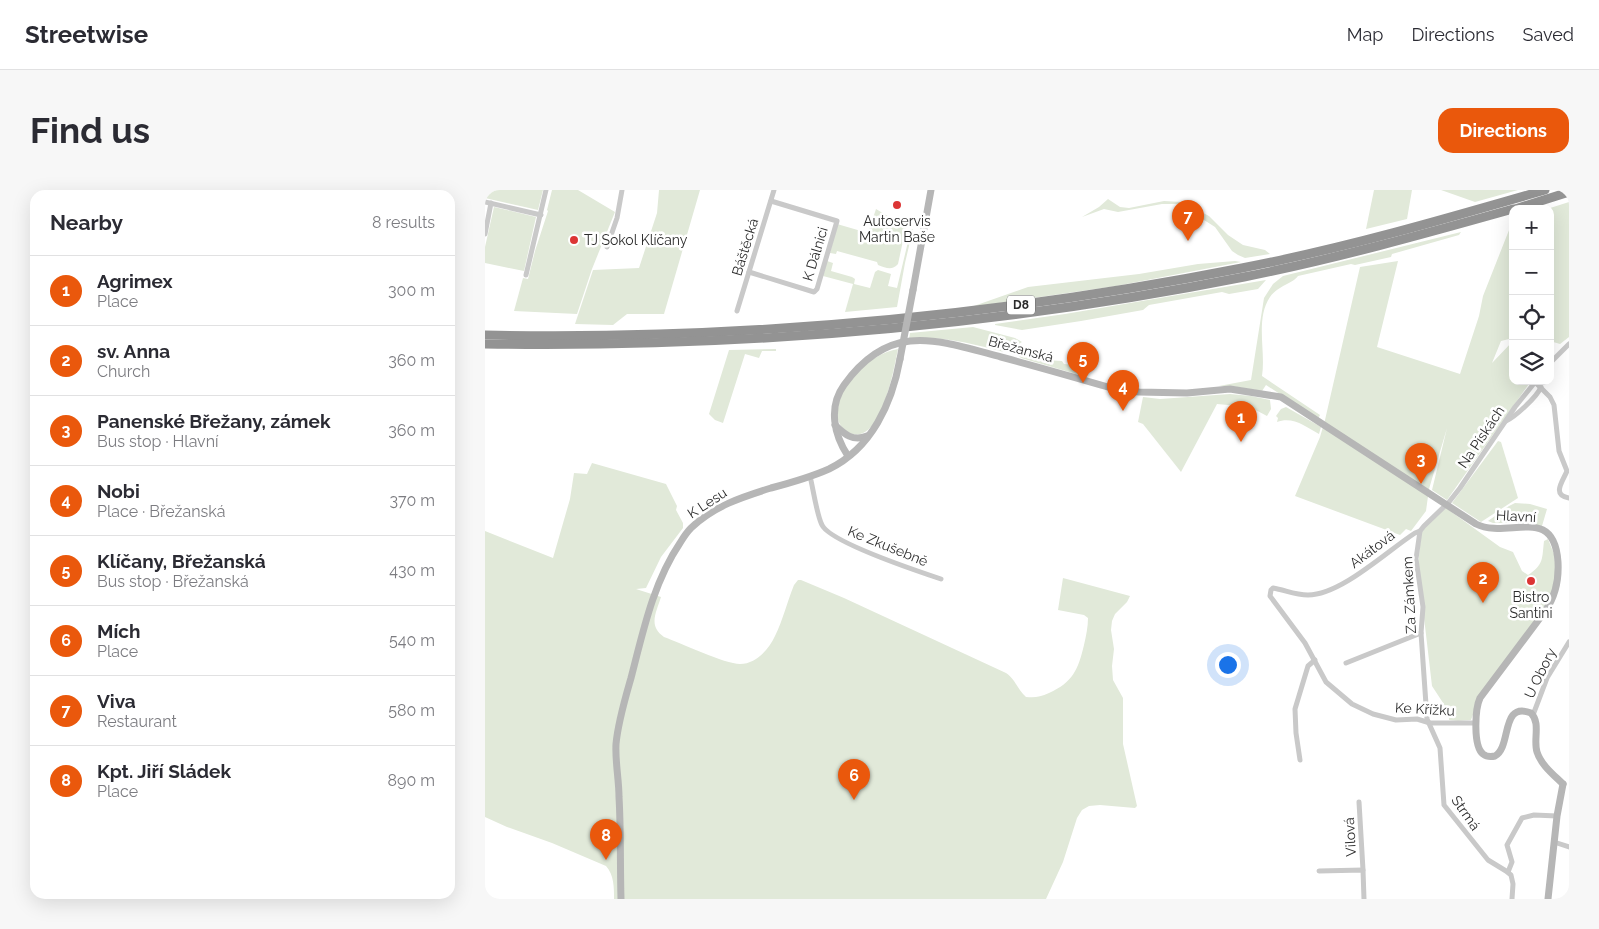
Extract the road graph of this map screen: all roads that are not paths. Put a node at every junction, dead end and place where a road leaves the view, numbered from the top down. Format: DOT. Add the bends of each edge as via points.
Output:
graph roads {
  1 [pos="547,190"];
  2 [pos="622,190"];
  3 [pos="774,190"];
  4 [pos="931,190"];
  5 [pos="1545,190"];
  6 [pos="1569,192"];
  7 [pos="771,201"];
  8 [pos="485,202"];
  9 [pos="491,203"];
  10 [pos="1527,205"];
  11 [pos="1509,210"];
  12 [pos="541,215"];
  13 [pos="485,234"];
  14 [pos="607,248"];
  15 [pos="749,272"];
  16 [pos="526,276"];
  17 [pos="737,312"];
  18 [pos="485,335"];
  19 [pos="485,344"];
  20 [pos="1569,344"];
  21 [pos="1554,359"];
  22 [pos="1533,385"];
  23 [pos="1538,385"];
  24 [pos="1541,388"];
  25 [pos="1281,397"];
  26 [pos="1506,421"];
  27 [pos="835,424"];
  28 [pos="869,434"];
  29 [pos="848,456"];
  30 [pos="810,476"];
  31 [pos="1569,498"];
  32 [pos="1445,505"];
  33 [pos="1420,531"];
  34 [pos="941,579"];
  35 [pos="1421,634"];
  36 [pos="1569,642"];
  37 [pos="1310,652"];
  38 [pos="1315,660"];
  39 [pos="1346,663"];
  40 [pos="1533,715"];
  41 [pos="1430,723"];
  42 [pos="1476,723"];
  43 [pos="1300,760"];
  44 [pos="1566,782"];
  45 [pos="1359,802"];
  46 [pos="1557,816"];
  47 [pos="1554,842"];
  48 [pos="1569,847"];
  49 [pos="1363,870"];
  50 [pos="1319,871"];
  51 [pos="1509,872"];
  52 [pos="621,899"];
  53 [pos="1364,899"];
  54 [pos="1512,899"];
  55 [pos="1548,899"];
  1 -- 12 [label="street"];
  2 -- 14 [label="street"];
  3 -- 7 [label="street, Báštěcká"];
  4 -- 28 [label="street, bridge" via="896,382 884,414"];
  5 -- 18 [label="highway, D8" via="1315,252 1056,301 831,326 719,332"];
  6 -- 10 [label="highway, D8"];
  7 -- 15 [label="street, Báštěcká"];
  7 -- 15 [label="street, K Dálnici" via="837,222 817,289 814,292"];
  8 -- 9 [label="street"];
  9 -- 12 [label="street"];
  9 -- 13 [label="street"];
  11 -- 19 [label="highway, D8" via="1407,239 1245,277 996,318 833,335 719,341"];
  12 -- 16 [label="street"];
  15 -- 17 [label="street, Báštěcká"];
  20 -- 21 [label="street"];
  22 -- 26 [label="street, Na Pískách"];
  23 -- 24 [label="street"];
  24 -- 26 [label="street"];
  24 -- 31 [label="street" via="1554,405 1559,451 1567,471 1558,488 1559,493"];
  25 -- 27 [label="street, Břežanská" via="1230,390 1187,393 1115,389 955,344 926,340 897,344 875,353 858,367 839,392"];
  25 -- 32 [label="street, Hlavní"];
  26 -- 32 [label="street, Na Pískách"];
  27 -- 28 [label="street" via="845,435 853,438"];
  27 -- 29 [label="street, Břežanská" via="839,443"];
  28 -- 29 [label="street"];
  29 -- 30 [label="street, K Lesu"];
  30 -- 34 [label="street, Ke Zkušebně" via="822,526 835,537"];
  30 -- 52 [label="street, K Lesu" via="736,498 709,513 690,529 661,578 642,635 616,745"];
  32 -- 33 [label="street"];
  32 -- 42 [label="street, Hlavní" via="1482,527 1525,526 1543,531 1553,538 1556,548 1558,576 1553,598 1480,698"];
  33 -- 35 [label="street, Za Zámkem" via="1416,559 1423,607"];
  33 -- 37 [label="street, Akátová" via="1338,586 1310,595 1271,590 1270,596"];
  35 -- 39 [label="street"];
  35 -- 41 [label="street, Za Zámkem" via="1427,719"];
  36 -- 40 [label="street, U Obory" via="1547,678"];
  37 -- 38 [label="street, Ke Křížku"];
  38 -- 41 [label="street, Ke Křížku" via="1327,682 1352,704 1383,718 1417,719"];
  38 -- 43 [label="street" via="1308,666 1295,709"];
  40 -- 42 [label="street, Hlavní" via="1523,711 1512,716 1502,750 1493,757 1485,756 1479,749"];
  40 -- 44 [label="street" via="1538,755"];
  41 -- 42 [label="street, Ke Křížku"];
  41 -- 51 [label="street, Strmá" via="1440,748 1443,805 1488,860"];
  44 -- 46 [label="street"];
  45 -- 49 [label="street, Vilová"];
  46 -- 47 [label="street"];
  46 -- 51 [label="street" via="1521,818 1507,845 1512,862"];
  47 -- 48 [label="street"];
  47 -- 55 [label="street"];
  49 -- 50 [label="street, Vilová"];
  49 -- 53 [label="street, Vilová"];
  51 -- 54 [label="street" via="1513,884"];
}
